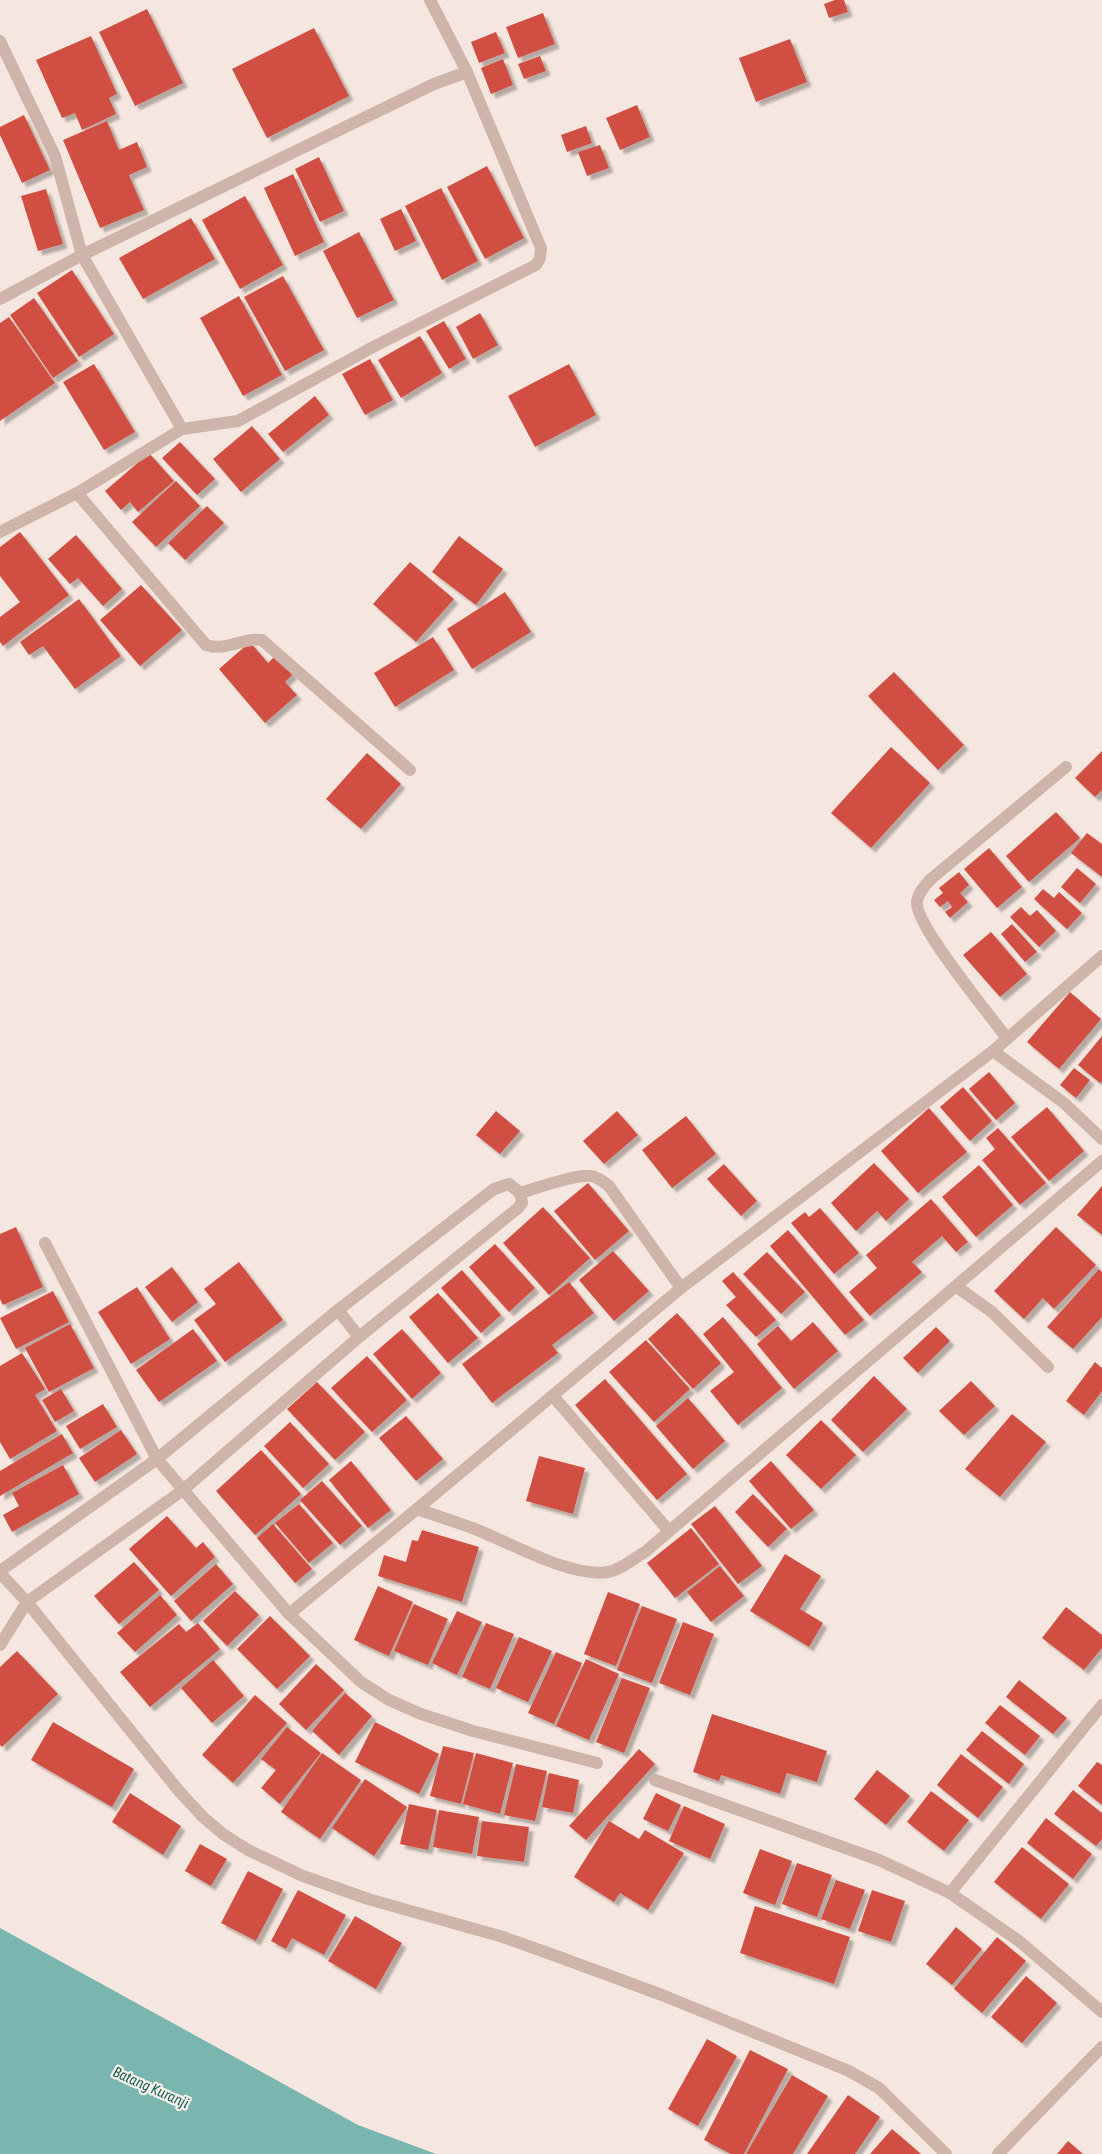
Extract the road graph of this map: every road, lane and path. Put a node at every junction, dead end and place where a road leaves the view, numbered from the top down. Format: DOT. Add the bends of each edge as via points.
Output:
graph roads {
  1 [pos="430,0"];
  2 [pos="0,41"];
  3 [pos="467,72"];
  4 [pos="82,255"];
  5 [pos="0,299"];
  6 [pos="182,429"];
  7 [pos="77,493"];
  8 [pos="0,532"];
  9 [pos="1066,767"];
  10 [pos="410,770"];
  11 [pos="1102,956"];
  12 [pos="1006,1037"];
  13 [pos="993,1051"];
  14 [pos="1102,1139"];
  15 [pos="1102,1161"];
  16 [pos="520,1193"];
  17 [pos="45,1243"];
  18 [pos="957,1287"];
  19 [pos="681,1288"];
  20 [pos="338,1310"];
  21 [pos="359,1337"];
  22 [pos="1048,1367"];
  23 [pos="552,1396"];
  24 [pos="157,1459"];
  25 [pos="183,1490"];
  26 [pos="417,1509"];
  27 [pos="670,1531"];
  28 [pos="0,1572"];
  29 [pos="27,1602"];
  30 [pos="289,1614"];
  31 [pos="0,1645"];
  32 [pos="1102,1706"];
  33 [pos="597,1763"];
  34 [pos="656,1780"];
  35 [pos="950,1892"];
  36 [pos="1102,2012"];
  37 [pos="1102,2047"];
  38 [pos="946,2154"];
  39 [pos="998,2154"];
  1 -- 3 [label="street"];
  2 -- 4 [label="street" via="55,156"];
  3 -- 4 [label="street" via="434,84"];
  3 -- 6 [label="street" via="541,248 536,265 365,351 238,421"];
  4 -- 5 [label="street"];
  4 -- 6 [label="street"];
  6 -- 7 [label="street"];
  7 -- 8 [label="street"];
  7 -- 10 [label="street" via="206,645 218,648 253,639 262,640"];
  9 -- 12 [label="street" via="931,878 916,902 918,914 932,938"];
  11 -- 12 [label="street"];
  12 -- 13 [label="street"];
  13 -- 14 [label="street" via="1064,1103"];
  13 -- 19 [label="street"];
  15 -- 18 [label="street"];
  16 -- 19 [label="street" via="578,1178 591,1176 602,1180"];
  16 -- 20 [label="street" via="509,1184 494,1189"];
  16 -- 21 [label="street" via="522,1203 518,1208"];
  17 -- 24 [label="street"];
  18 -- 22 [label="street" via="992,1312"];
  18 -- 27 [label="street"];
  19 -- 23 [label="street"];
  20 -- 21 [label="street"];
  20 -- 24 [label="street"];
  21 -- 25 [label="street"];
  23 -- 26 [label="street"];
  23 -- 27 [label="street"];
  24 -- 25 [label="street"];
  24 -- 28 [label="street"];
  25 -- 29 [label="street"];
  25 -- 30 [label="street"];
  26 -- 27 [label="street" via="572,1568 598,1573 611,1572 625,1564"];
  26 -- 30 [label="street"];
  28 -- 29 [label="street"];
  29 -- 31 [label="street"];
  29 -- 38 [label="street" via="203,1817 248,1850 303,1876 368,1899 503,1937 559,1957 849,2070 879,2088"];
  30 -- 33 [label="street" via="362,1682 389,1700 472,1731"];
  32 -- 35 [label="street"];
  34 -- 35 [label="street" via="880,1860"];
  35 -- 36 [label="street" via="1019,1941"];
  37 -- 39 [label="street"];
}
